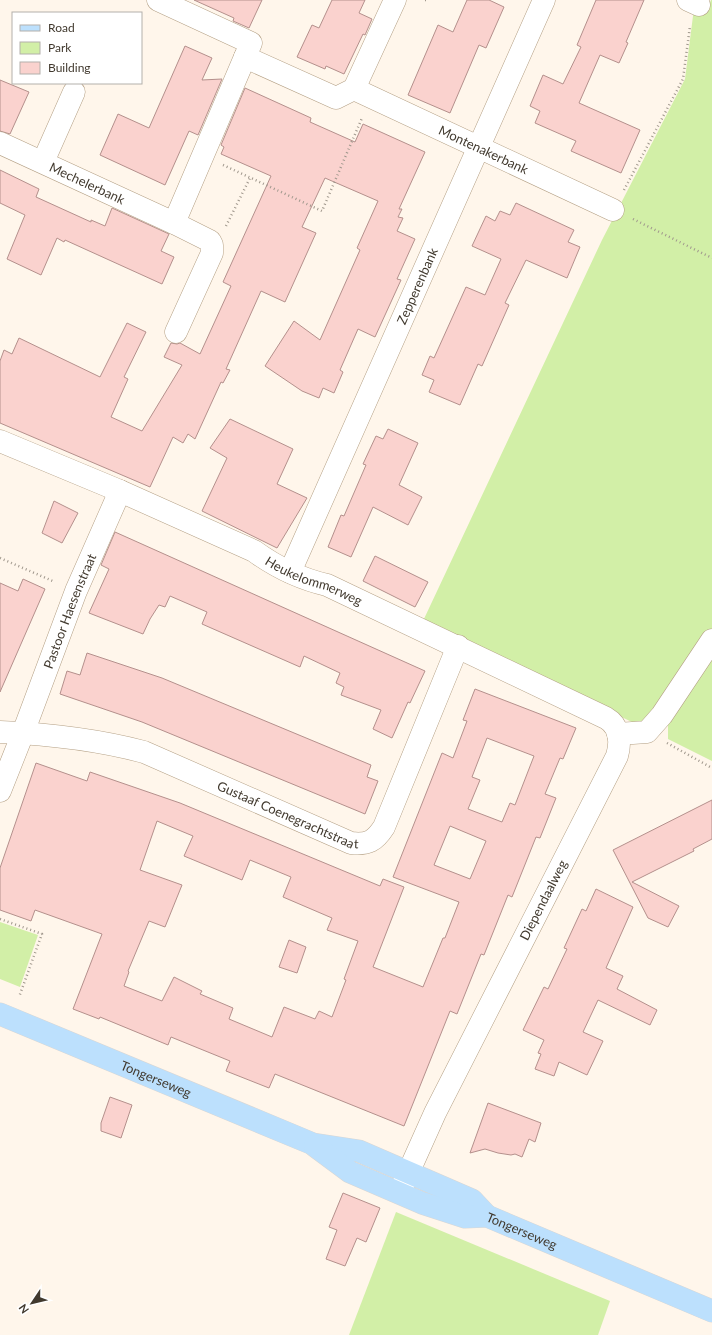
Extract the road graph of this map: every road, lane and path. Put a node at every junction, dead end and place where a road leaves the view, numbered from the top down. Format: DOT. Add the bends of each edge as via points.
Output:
graph roads {
  1 [pos="158,0"];
  2 [pos="395,0"];
  3 [pos="544,0"];
  4 [pos="693,3"];
  5 [pos="245,57"];
  6 [pos="74,92"];
  7 [pos="362,93"];
  8 [pos="0,143"];
  9 [pos="478,148"];
  10 [pos="203,156"];
  11 [pos="43,162"];
  12 [pos="250,178"];
  13 [pos="613,210"];
  14 [pos="174,223"];
  15 [pos="212,245"];
  16 [pos="712,258"];
  17 [pos="176,332"];
  18 [pos="0,441"];
  19 [pos="120,491"];
  20 [pos="0,558"];
  21 [pos="290,572"];
  22 [pos="76,591"];
  23 [pos="712,640"];
  24 [pos="458,646"];
  25 [pos="0,732"];
  26 [pos="647,732"];
  27 [pos="23,733"];
  28 [pos="618,734"];
  29 [pos="712,768"];
  30 [pos="0,791"];
  31 [pos="0,920"];
  32 [pos="19,997"];
  33 [pos="0,1014"];
  34 [pos="313,1144"];
  35 [pos="408,1172"];
  36 [pos="399,1192"];
  37 [pos="487,1216"];
  38 [pos="712,1311"];
  1 -- 5 [label="street" via="251,43"];
  2 -- 7 [label="street"];
  3 -- 9 [label="street, Zepperenbank"];
  4 -- 13 [label="path" via="683,79"];
  5 -- 7 [label="street" via="336,98"];
  5 -- 10 [label="street"];
  6 -- 11 [label="street"];
  7 -- 9 [label="street, Montenakerbank"];
  7 -- 12 [label="path" via="322,211"];
  8 -- 11 [label="street, Mechelerbank"];
  9 -- 13 [label="street, Montenakerbank"];
  9 -- 21 [label="street, Zepperenbank"];
  10 -- 12 [label="path"];
  10 -- 14 [label="street"];
  11 -- 14 [label="street, Mechelerbank"];
  12 -- 15 [label="path" via="218,243"];
  13 -- 16 [label="path"];
  14 -- 15 [label="street, Mechelerbank" via="206,238"];
  15 -- 17 [label="street" via="212,253"];
  18 -- 19 [label="street, Heukelommerweg"];
  19 -- 21 [label="street, Heukelommerweg" via="254,552"];
  19 -- 22 [label="street, Pastoor Haesenstraat"];
  20 -- 22 [label="path"];
  21 -- 24 [label="street, Heukelommerweg" via="309,581 327,585"];
  22 -- 27 [label="street, Pastoor Haesenstraat"];
  23 -- 26 [label="street" via="662,715"];
  24 -- 27 [label="street, Gustaaf Coenegrachtstraat" via="384,826 378,836 370,842 351,843 144,752 107,744"];
  24 -- 28 [label="street, Heukelommerweg" via="606,718 614,724"];
  25 -- 27 [label="street, Gustaaf Coenegrachtstraat"];
  26 -- 28 [label="street"];
  26 -- 29 [label="path"];
  27 -- 30 [label="street, Pastoor Haesenstraat"];
  28 -- 35 [label="street, Diependaalweg" via="617,756 482,1018"];
  31 -- 32 [label="path" via="42,934"];
  33 -- 34 [label="main road, Tongerseweg"];
  34 -- 35 [label="main road, Tongerseweg" via="359,1151"];
  34 -- 36 [label="main road, Tongerseweg" via="350,1172"];
  35 -- 36 [label="street, Diependaalweg"];
  35 -- 37 [label="main road, Tongerseweg" via="472,1200"];
  36 -- 37 [label="main road, Tongerseweg" via="422,1203 465,1217"];
  37 -- 38 [label="main road, Tongerseweg"];
}
